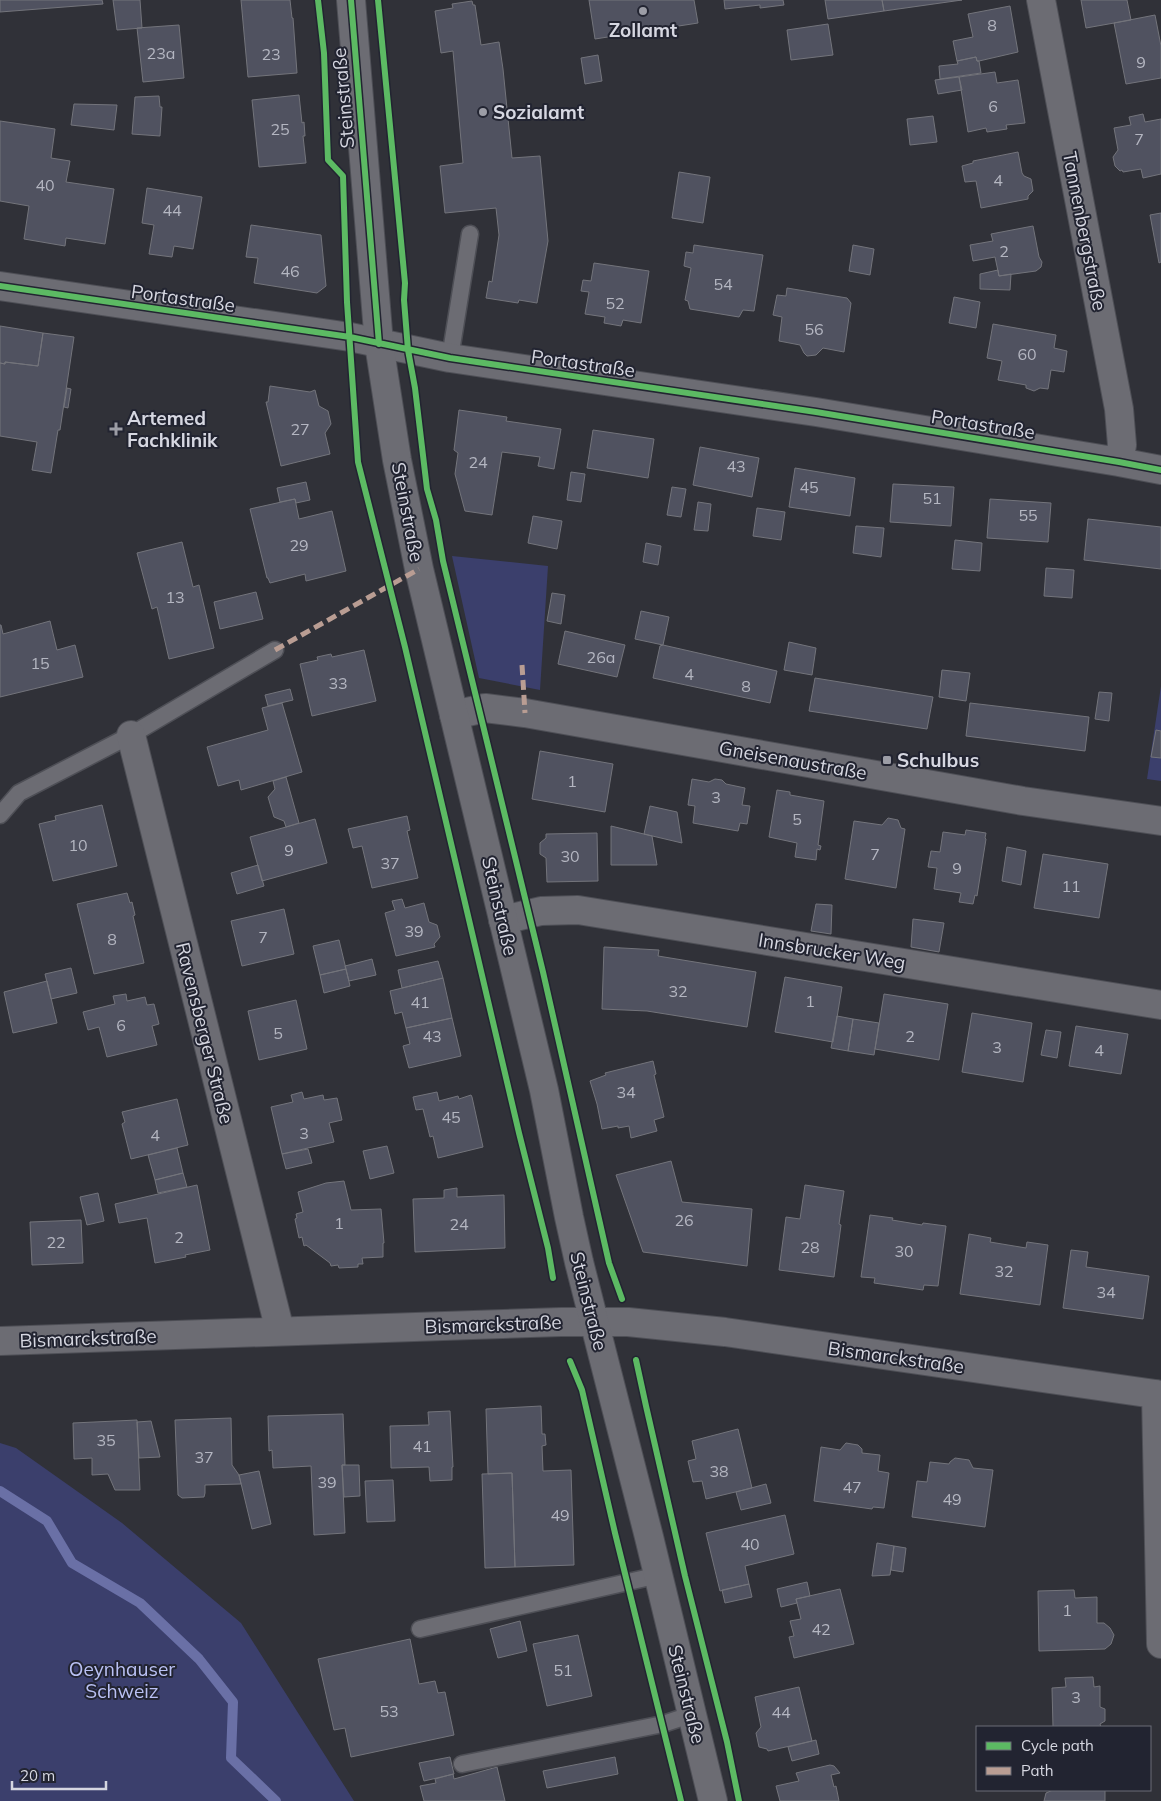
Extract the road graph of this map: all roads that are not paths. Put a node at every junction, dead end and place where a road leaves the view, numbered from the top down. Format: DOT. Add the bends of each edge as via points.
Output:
graph roads {
  1 [pos="351,0"];
  2 [pos="1041,0"];
  3 [pos="470,234"];
  4 [pos="0,286"];
  5 [pos="379,344"];
  6 [pos="450,358"];
  7 [pos="1120,462"];
  8 [pos="1161,470"];
  9 [pos="275,650"];
  10 [pos="454,715"];
  11 [pos="131,735"];
  12 [pos="0,815"];
  13 [pos="1161,821"];
  14 [pos="503,920"];
  15 [pos="1161,1005"];
  16 [pos="594,1322"];
  17 [pos="280,1330"];
  18 [pos="0,1341"];
  19 [pos="1159,1395"];
  20 [pos="659,1575"];
  21 [pos="420,1629"];
  22 [pos="1161,1644"];
  23 [pos="692,1714"];
  24 [pos="462,1764"];
  25 [pos="713,1801"];
  1 -- 5 [label="street, Steinstraße"];
  2 -- 7 [label="street, Tannenbergstraße" via="1119,409"];
  3 -- 6 [label="lane"];
  4 -- 5 [label="street, Portastraße"];
  5 -- 6 [label="street, Portastraße"];
  5 -- 10 [label="street, Steinstraße" via="417,560"];
  6 -- 7 [label="street, Portastraße" via="816,412"];
  7 -- 8 [label="street, Portastraße"];
  9 -- 11 [label="lane"];
  10 -- 13 [label="street, Gneisenaustraße" via="486,708 525,713 1022,801"];
  10 -- 14 [label="street, Steinstraße"];
  11 -- 12 [label="lane" via="19,793"];
  11 -- 17 [label="street, Ravensberger Straße"];
  14 -- 15 [label="street, Innsbrucker Weg" via="541,911 578,910"];
  14 -- 16 [label="street, Steinstraße"];
  16 -- 17 [label="street, Bismarckstraße"];
  16 -- 19 [label="street, Bismarckstraße" via="628,1322 725,1332"];
  16 -- 20 [label="street, Steinstraße"];
  17 -- 18 [label="street, Bismarckstraße"];
  19 -- 22 [label="street"];
  20 -- 21 [label="lane"];
  20 -- 23 [label="street, Steinstraße"];
  23 -- 24 [label="lane" via="663,1724"];
  23 -- 25 [label="street, Steinstraße"];
}
